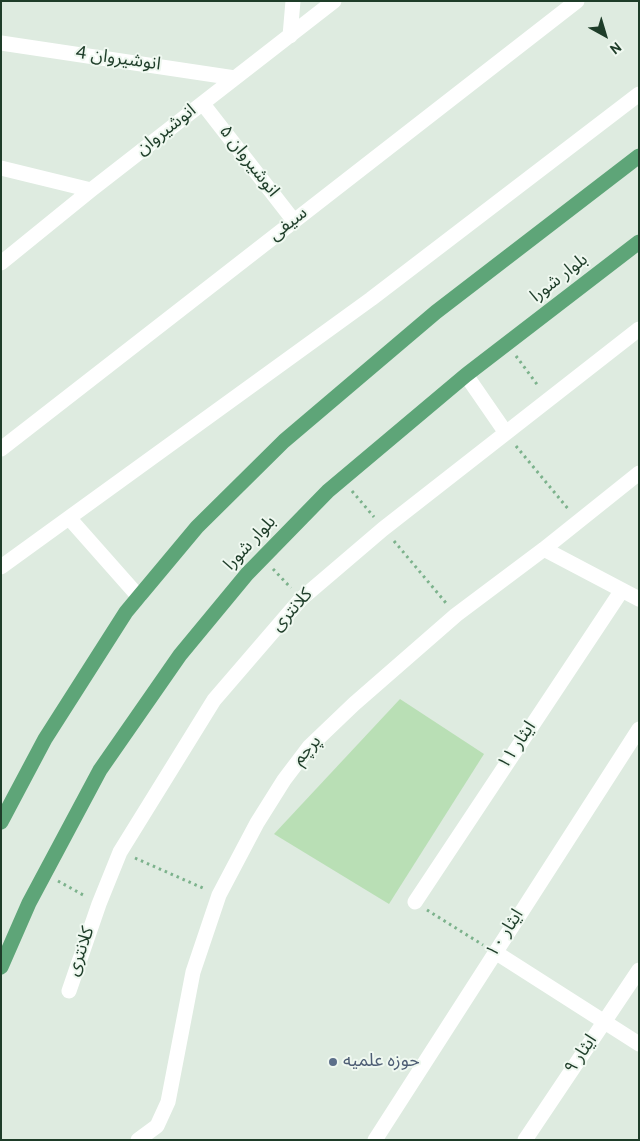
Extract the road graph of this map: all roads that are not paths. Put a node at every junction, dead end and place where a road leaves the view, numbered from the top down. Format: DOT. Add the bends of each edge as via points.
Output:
graph roads {
  1 [pos="293,1"];
  2 [pos="334,1"];
  3 [pos="577,1"];
  4 [pos="290,36"];
  5 [pos="1,43"];
  6 [pos="235,78"];
  7 [pos="639,94"];
  8 [pos="203,104"];
  9 [pos="639,156"];
  10 [pos="1,168"];
  11 [pos="92,190"];
  12 [pos="294,221"];
  13 [pos="639,242"];
  14 [pos="1,263"];
  15 [pos="639,328"];
  16 [pos="466,375"];
  17 [pos="506,433"];
  18 [pos="1,449"];
  19 [pos="639,473"];
  20 [pos="70,518"];
  21 [pos="544,549"];
  22 [pos="1,567"];
  23 [pos="622,590"];
  24 [pos="139,597"];
  25 [pos="639,599"];
  26 [pos="639,730"];
  27 [pos="1,822"];
  28 [pos="415,902"];
  29 [pos="494,952"];
  30 [pos="1,967"];
  31 [pos="639,970"];
  32 [pos="69,991"];
  33 [pos="604,1022"];
  34 [pos="639,1044"];
  35 [pos="138,1140"];
  36 [pos="375,1140"];
  37 [pos="525,1140"];
  1 -- 4 [label="street"];
  2 -- 4 [label="street, انوشیروان"];
  3 -- 12 [label="street, سیفی"];
  4 -- 6 [label="street, انوشیروان"];
  5 -- 6 [label="street, انوشیروان 4"];
  6 -- 8 [label="street, انوشیروان"];
  7 -- 20 [label="street" via="371,299"];
  8 -- 11 [label="street, انوشیروان"];
  8 -- 12 [label="street, انوشیروان ۵"];
  9 -- 24 [label="main road" via="436,312 284,441 197,527"];
  10 -- 11 [label="street"];
  11 -- 14 [label="street, انوشیروان"];
  12 -- 18 [label="street, سیفی"];
  13 -- 16 [label="main road, بلوار شورا"];
  15 -- 17 [label="street, کلانتری"];
  16 -- 17 [label="street"];
  16 -- 30 [label="main road, بلوار شورا" via="342,479 263,558 180,655 100,770 29,903"];
  17 -- 32 [label="street, کلانتری" via="301,599 214,700 120,852 98,904"];
  19 -- 21 [label="street, پرچم"];
  20 -- 22 [label="street"];
  20 -- 24 [label="street"];
  21 -- 23 [label="street"];
  21 -- 35 [label="street, پرچم" via="456,615 354,704 310,748 284,780 257,823 219,896 193,972 168,1102 157,1126"];
  23 -- 25 [label="street"];
  23 -- 28 [label="street, ایثار ۱۱"];
  24 -- 27 [label="main road" via="126,612 45,739"];
  26 -- 29 [label="street, ایثار ۱۰"];
  29 -- 33 [label="street"];
  29 -- 36 [label="street, ایثار ۱۰"];
  31 -- 33 [label="street, ایثار ۹"];
  33 -- 34 [label="street"];
  33 -- 37 [label="street, ایثار ۹"];
}
